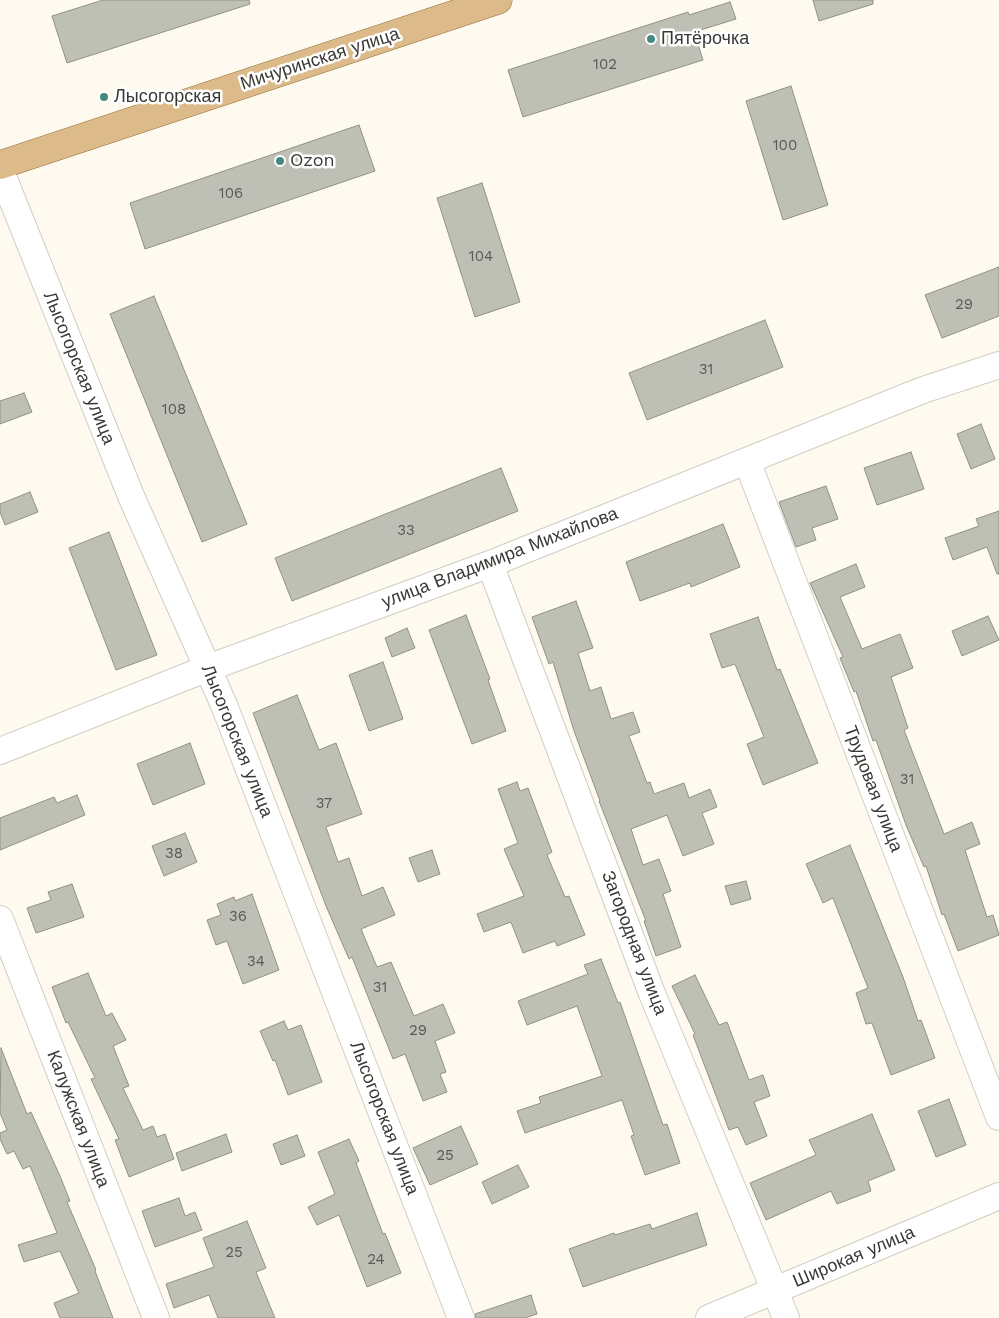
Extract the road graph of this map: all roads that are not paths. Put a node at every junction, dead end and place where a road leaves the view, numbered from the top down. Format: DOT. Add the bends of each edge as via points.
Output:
graph roads {
  1 [pos="498,0"];
  2 [pos="0,164"];
  3 [pos="0,170"];
  4 [pos="999,365"];
  5 [pos="747,461"];
  6 [pos="490,564"];
  7 [pos="208,668"];
  8 [pos="0,751"];
  9 [pos="0,919"];
  10 [pos="999,1117"];
  11 [pos="999,1196"];
  12 [pos="775,1291"];
  13 [pos="156,1318"];
  14 [pos="462,1318"];
  15 [pos="709,1318"];
  16 [pos="786,1318"];
  1 -- 2 [label="main road, Мичуринская улица"];
  3 -- 7 [label="street, Лысогорская улица" via="131,496"];
  4 -- 5 [label="street, улица Владимира Михайлова" via="923,390"];
  5 -- 6 [label="street, улица Владимира Михайлова"];
  5 -- 10 [label="street, Трудовая улица"];
  6 -- 7 [label="street, улица Владимира Михайлова"];
  6 -- 12 [label="street, Загородная улица" via="651,991"];
  7 -- 8 [label="street, улица Владимира Михайлова"];
  7 -- 14 [label="street, Лысогорская улица"];
  9 -- 13 [label="street, Калужская улица"];
  11 -- 12 [label="street, Широкая улица"];
  12 -- 15 [label="street, Широкая улица"];
  12 -- 16 [label="street, Загородная улица"];
}
